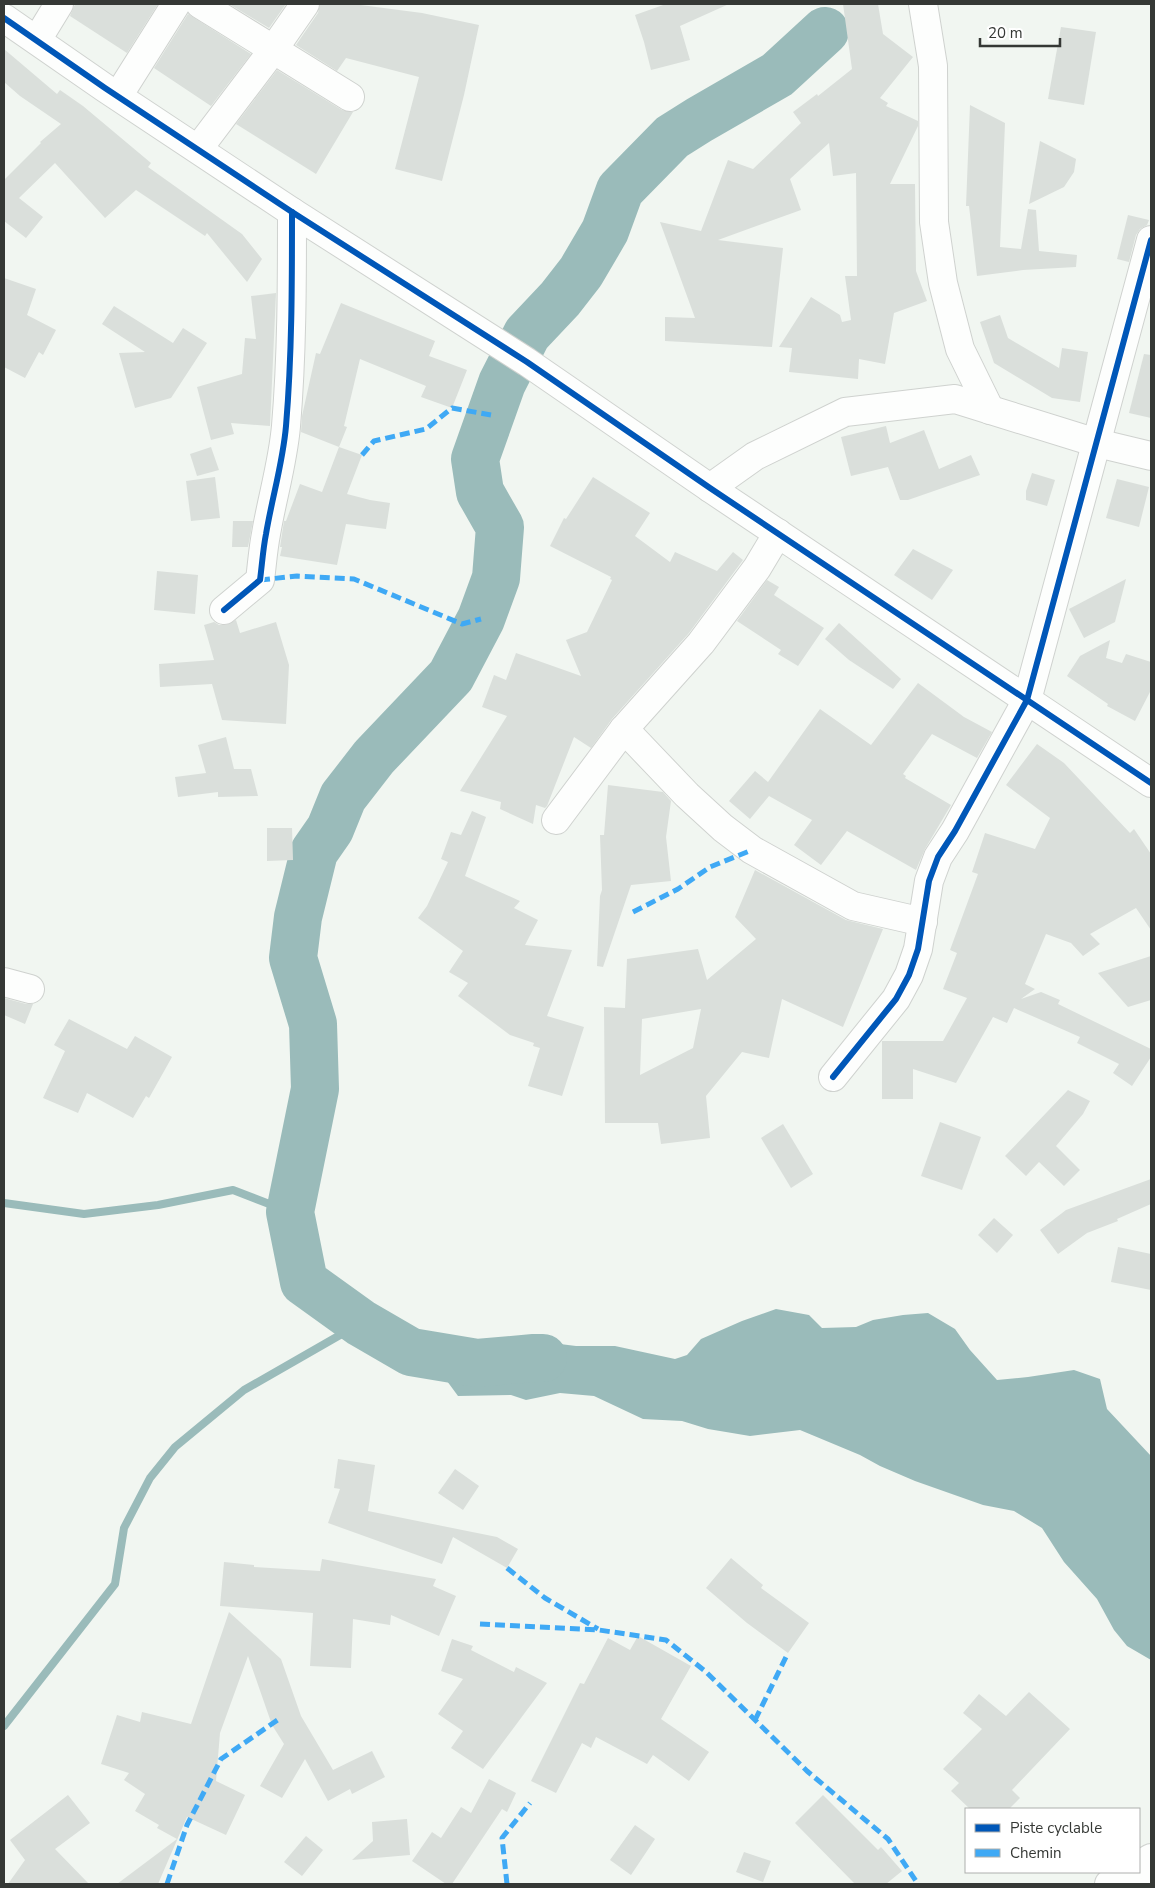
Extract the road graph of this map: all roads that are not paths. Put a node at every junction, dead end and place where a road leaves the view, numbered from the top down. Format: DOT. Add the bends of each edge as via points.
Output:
graph roads {
  1 [pos="59,4"];
  2 [pos="176,4"];
  3 [pos="200,4"];
  4 [pos="305,4"];
  5 [pos="923,4"];
  6 [pos="4,18"];
  7 [pos="37,40"];
  8 [pos="273,50"];
  9 [pos="118,96"];
  10 [pos="350,98"];
  11 [pos="198,149"];
  12 [pos="292,212"];
  13 [pos="1151,240"];
  14 [pos="990,410"];
  15 [pos="1097,443"];
  16 [pos="1151,456"];
  17 [pos="710,488"];
  18 [pos="778,533"];
  19 [pos="224,610"];
  20 [pos="1027,700"];
  21 [pos="624,729"];
  22 [pos="1151,783"];
  23 [pos="556,820"];
  24 [pos="923,922"];
  25 [pos="4,982"];
  26 [pos="30,989"];
  27 [pos="833,1077"];
  28 [pos="1151,1858"];
  29 [pos="1140,1864"];
  30 [pos="1126,1873"];
  31 [pos="1109,1884"];
  1 -- 7 [label="street"];
  2 -- 9 [label="street"];
  3 -- 8 [label="street"];
  4 -- 8 [label="street"];
  5 -- 14 [label="street" via="933,66 934,222 943,283 960,349"];
  6 -- 7 [label="street"];
  7 -- 9 [label="street"];
  8 -- 10 [label="street"];
  8 -- 11 [label="street"];
  9 -- 11 [label="street"];
  11 -- 12 [label="street"];
  12 -- 17 [label="street" via="527,362"];
  12 -- 19 [label="street" via="288,390 278,477 260,580"];
  13 -- 15 [label="street"];
  14 -- 15 [label="street"];
  14 -- 17 [label="street" via="955,399 844,412 755,456"];
  15 -- 16 [label="street"];
  15 -- 20 [label="street"];
  17 -- 18 [label="street"];
  18 -- 20 [label="street"];
  18 -- 21 [label="street" via="757,568 701,643"];
  20 -- 22 [label="street"];
  20 -- 24 [label="street" via="938,857 929,881"];
  21 -- 23 [label="street"];
  21 -- 24 [label="street" via="687,795 752,850 853,906"];
  24 -- 27 [label="street" via="909,975 896,999"];
  25 -- 26 [label="street"];
  28 -- 29 [label="street"];
  30 -- 31 [label="street"];
}
